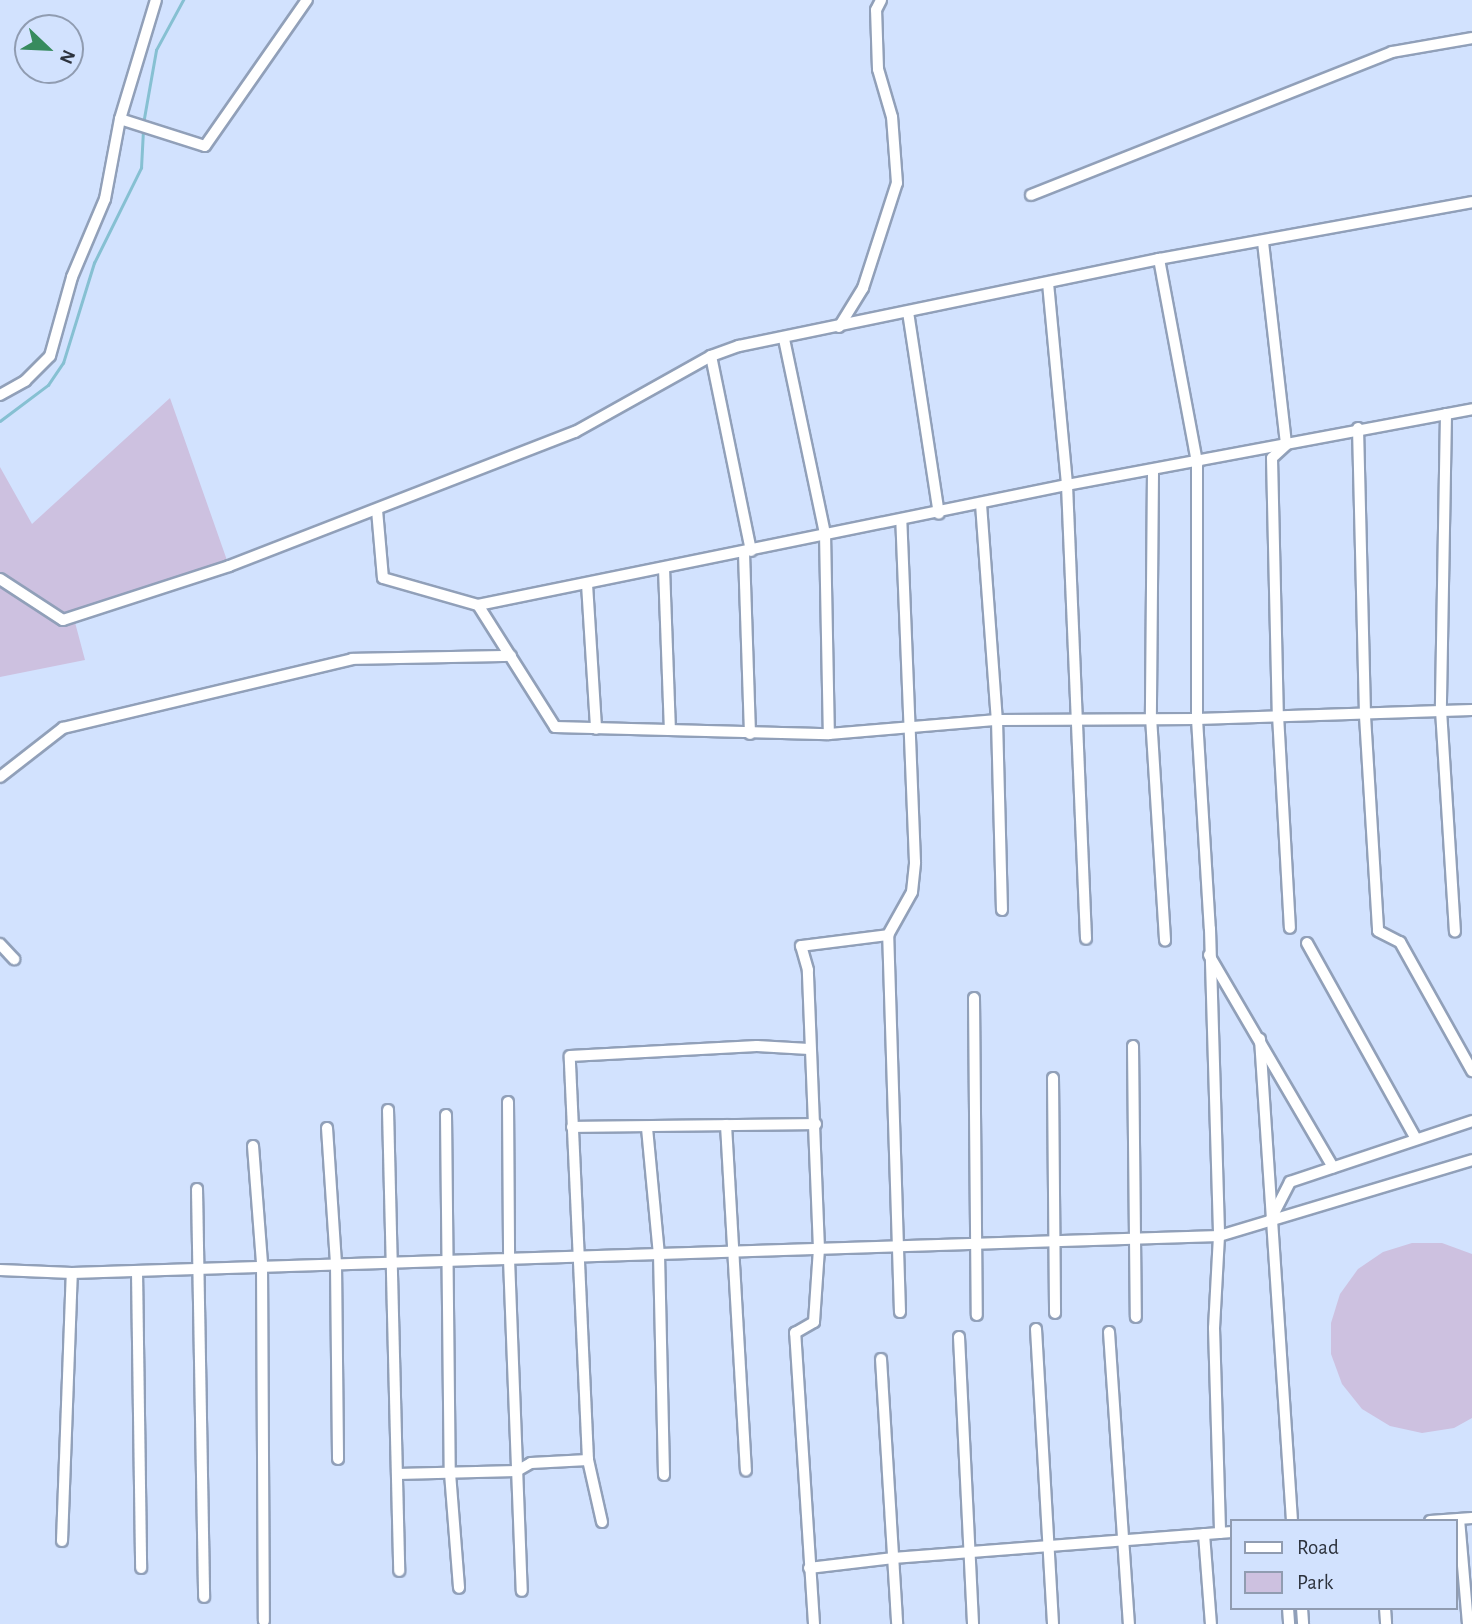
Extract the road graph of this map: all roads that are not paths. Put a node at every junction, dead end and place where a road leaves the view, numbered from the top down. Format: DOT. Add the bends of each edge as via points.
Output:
graph roads {
  1 [pos="156,0"];
  2 [pos="307,0"];
  3 [pos="881,0"];
  4 [pos="1472,38"];
  5 [pos="120,119"];
  6 [pos="1031,195"];
  7 [pos="1472,202"];
  8 [pos="1263,242"];
  9 [pos="1158,259"];
  10 [pos="1048,283"];
  11 [pos="908,312"];
  12 [pos="839,327"];
  13 [pos="784,339"];
  14 [pos="711,356"];
  15 [pos="0,395"];
  16 [pos="1472,409"];
  17 [pos="1446,414"];
  18 [pos="1358,428"];
  19 [pos="1286,445"];
  20 [pos="1197,463"];
  21 [pos="1153,472"];
  22 [pos="1066,485"];
  23 [pos="981,503"];
  24 [pos="377,510"];
  25 [pos="939,514"];
  26 [pos="901,520"];
  27 [pos="825,533"];
  28 [pos="748,552"];
  29 [pos="664,568"];
  30 [pos="0,579"];
  31 [pos="587,584"];
  32 [pos="478,605"];
  33 [pos="511,656"];
  34 [pos="1441,710"];
  35 [pos="1472,710"];
  36 [pos="1279,715"];
  37 [pos="1365,716"];
  38 [pos="1151,717"];
  39 [pos="1078,719"];
  40 [pos="1197,719"];
  41 [pos="998,720"];
  42 [pos="909,728"];
  43 [pos="596,729"];
  44 [pos="670,730"];
  45 [pos="750,734"];
  46 [pos="829,734"];
  47 [pos="0,776"];
  48 [pos="1002,910"];
  49 [pos="1290,928"];
  50 [pos="1455,932"];
  51 [pos="887,936"];
  52 [pos="1086,939"];
  53 [pos="1165,941"];
  54 [pos="1307,943"];
  55 [pos="0,944"];
  56 [pos="1209,954"];
  57 [pos="14,959"];
  58 [pos="974,998"];
  59 [pos="1260,1039"];
  60 [pos="1133,1046"];
  61 [pos="809,1049"];
  62 [pos="1472,1071"];
  63 [pos="1053,1078"];
  64 [pos="508,1102"];
  65 [pos="388,1110"];
  66 [pos="446,1115"];
  67 [pos="1472,1121"];
  68 [pos="816,1124"];
  69 [pos="726,1125"];
  70 [pos="572,1127"];
  71 [pos="327,1128"];
  72 [pos="647,1128"];
  73 [pos="1416,1139"];
  74 [pos="253,1146"];
  75 [pos="1472,1160"];
  76 [pos="1333,1167"];
  77 [pos="197,1188"];
  78 [pos="1271,1219"];
  79 [pos="1136,1236"];
  80 [pos="1219,1236"];
  81 [pos="1054,1242"];
  82 [pos="975,1246"];
  83 [pos="896,1248"];
  84 [pos="819,1249"];
  85 [pos="733,1250"];
  86 [pos="659,1254"];
  87 [pos="582,1256"];
  88 [pos="509,1259"];
  89 [pos="447,1261"];
  90 [pos="391,1262"];
  91 [pos="336,1264"];
  92 [pos="262,1265"];
  93 [pos="0,1269"];
  94 [pos="198,1269"];
  95 [pos="137,1270"];
  96 [pos="72,1273"];
  97 [pos="900,1312"];
  98 [pos="1055,1313"];
  99 [pos="977,1315"];
  100 [pos="1136,1317"];
  101 [pos="1035,1329"];
  102 [pos="1109,1332"];
  103 [pos="959,1337"];
  104 [pos="881,1359"];
  105 [pos="338,1458"];
  106 [pos="589,1460"];
  107 [pos="746,1470"];
  108 [pos="517,1471"];
  109 [pos="450,1473"];
  110 [pos="397,1474"];
  111 [pos="664,1475"];
  112 [pos="1472,1518"];
  113 [pos="1292,1519"];
  114 [pos="1459,1519"];
  115 [pos="602,1522"];
  116 [pos="1230,1532"];
  117 [pos="1220,1533"];
  118 [pos="1204,1534"];
  119 [pos="1122,1539"];
  120 [pos="62,1541"];
  121 [pos="1048,1548"];
  122 [pos="968,1552"];
  123 [pos="893,1558"];
  124 [pos="141,1568"];
  125 [pos="809,1568"];
  126 [pos="399,1571"];
  127 [pos="459,1588"];
  128 [pos="522,1591"];
  129 [pos="204,1597"];
  130 [pos="264,1621"];
  131 [pos="814,1624"];
  132 [pos="897,1624"];
  133 [pos="973,1624"];
  134 [pos="1053,1624"];
  135 [pos="1129,1624"];
  136 [pos="1211,1624"];
  137 [pos="1468,1624"];
  1 -- 5 [label="street"];
  2 -- 5 [label="street" via="205,146"];
  3 -- 12 [label="street" via="876,10 878,69 892,117 897,183 863,288"];
  4 -- 6 [label="street" via="1392,52"];
  5 -- 15 [label="street" via="105,199 72,277 50,356 25,381"];
  7 -- 8 [label="street"];
  8 -- 9 [label="street"];
  8 -- 19 [label="street"];
  9 -- 10 [label="street"];
  9 -- 20 [label="street"];
  10 -- 11 [label="street"];
  10 -- 22 [label="street"];
  11 -- 12 [label="street"];
  11 -- 25 [label="street"];
  12 -- 13 [label="street"];
  13 -- 14 [label="street"];
  13 -- 27 [label="street"];
  14 -- 24 [label="street" via="575,432"];
  14 -- 28 [label="street"];
  16 -- 17 [label="street"];
  17 -- 18 [label="street"];
  17 -- 34 [label="street"];
  18 -- 19 [label="street"];
  18 -- 37 [label="street"];
  19 -- 20 [label="street"];
  19 -- 36 [label="street" via="1272,458"];
  20 -- 21 [label="street"];
  20 -- 40 [label="street"];
  21 -- 22 [label="street"];
  21 -- 38 [label="street"];
  22 -- 23 [label="street"];
  22 -- 39 [label="street"];
  23 -- 25 [label="street"];
  23 -- 41 [label="street"];
  24 -- 30 [label="street" via="229,566 63,620"];
  24 -- 32 [label="street" via="383,578"];
  25 -- 26 [label="street"];
  26 -- 27 [label="street"];
  26 -- 42 [label="street"];
  27 -- 28 [label="street"];
  27 -- 46 [label="street"];
  28 -- 29 [label="street"];
  28 -- 45 [label="street"];
  29 -- 31 [label="street"];
  29 -- 44 [label="street"];
  31 -- 32 [label="street"];
  31 -- 43 [label="street"];
  32 -- 33 [label="street"];
  33 -- 43 [label="street" via="555,727"];
  33 -- 47 [label="street" via="352,659 62,727"];
  34 -- 35 [label="street"];
  34 -- 37 [label="street"];
  34 -- 50 [label="street"];
  36 -- 37 [label="street"];
  36 -- 40 [label="street"];
  36 -- 49 [label="street"];
  37 -- 62 [label="street" via="1378,931 1401,942"];
  38 -- 39 [label="street"];
  38 -- 40 [label="street"];
  38 -- 53 [label="street"];
  39 -- 41 [label="street"];
  39 -- 52 [label="street"];
  40 -- 56 [label="street"];
  41 -- 42 [label="street"];
  41 -- 48 [label="street"];
  42 -- 46 [label="street"];
  42 -- 51 [label="street" via="915,862 912,892"];
  43 -- 44 [label="street"];
  44 -- 45 [label="street"];
  45 -- 46 [label="street"];
  51 -- 61 [label="street" via="801,946 807,970"];
  51 -- 83 [label="street"];
  54 -- 73 [label="street"];
  55 -- 57 [label="street"];
  56 -- 59 [label="street"];
  56 -- 80 [label="street"];
  58 -- 82 [label="street"];
  59 -- 76 [label="street"];
  59 -- 78 [label="street"];
  60 -- 79 [label="street"];
  61 -- 68 [label="street"];
  61 -- 70 [label="street" via="757,1046 570,1056"];
  63 -- 81 [label="street"];
  64 -- 88 [label="street"];
  65 -- 90 [label="street"];
  66 -- 89 [label="street"];
  67 -- 73 [label="street"];
  68 -- 69 [label="street"];
  68 -- 84 [label="street"];
  69 -- 72 [label="street"];
  69 -- 85 [label="street"];
  70 -- 72 [label="street"];
  70 -- 87 [label="street"];
  71 -- 91 [label="street"];
  72 -- 86 [label="street"];
  73 -- 76 [label="street"];
  74 -- 92 [label="street"];
  75 -- 78 [label="street"];
  76 -- 78 [label="street" via="1290,1182"];
  77 -- 94 [label="street"];
  78 -- 80 [label="street"];
  78 -- 113 [label="street"];
  79 -- 80 [label="street"];
  79 -- 81 [label="street"];
  79 -- 100 [label="street"];
  80 -- 117 [label="street" via="1214,1328"];
  81 -- 82 [label="street"];
  81 -- 98 [label="street"];
  82 -- 83 [label="street"];
  82 -- 99 [label="street"];
  83 -- 84 [label="street"];
  83 -- 97 [label="street"];
  84 -- 85 [label="street"];
  84 -- 125 [label="street" via="814,1322 795,1333"];
  85 -- 86 [label="street"];
  85 -- 107 [label="street"];
  86 -- 87 [label="street"];
  86 -- 111 [label="street"];
  87 -- 88 [label="street"];
  87 -- 106 [label="street"];
  88 -- 89 [label="street"];
  88 -- 108 [label="street"];
  89 -- 90 [label="street"];
  89 -- 109 [label="street"];
  90 -- 91 [label="street"];
  90 -- 110 [label="street"];
  91 -- 92 [label="street"];
  91 -- 105 [label="street"];
  92 -- 94 [label="street"];
  92 -- 130 [label="street"];
  93 -- 96 [label="street"];
  94 -- 95 [label="street"];
  94 -- 129 [label="street"];
  95 -- 96 [label="street"];
  95 -- 124 [label="street"];
  96 -- 120 [label="street"];
  101 -- 121 [label="street"];
  102 -- 119 [label="street"];
  103 -- 122 [label="street"];
  104 -- 123 [label="street"];
  106 -- 108 [label="street" via="531,1463"];
  106 -- 115 [label="street"];
  108 -- 109 [label="street"];
  108 -- 128 [label="street"];
  109 -- 110 [label="street"];
  109 -- 127 [label="street"];
  110 -- 126 [label="street"];
  112 -- 114 [label="street"];
  114 -- 137 [label="street"];
  116 -- 117 [label="street"];
  117 -- 118 [label="street"];
  118 -- 119 [label="street"];
  118 -- 136 [label="street"];
  119 -- 121 [label="street"];
  119 -- 135 [label="street"];
  121 -- 122 [label="street"];
  121 -- 134 [label="street"];
  122 -- 123 [label="street"];
  122 -- 133 [label="street"];
  123 -- 125 [label="street"];
  123 -- 132 [label="street"];
  125 -- 131 [label="street"];
}
